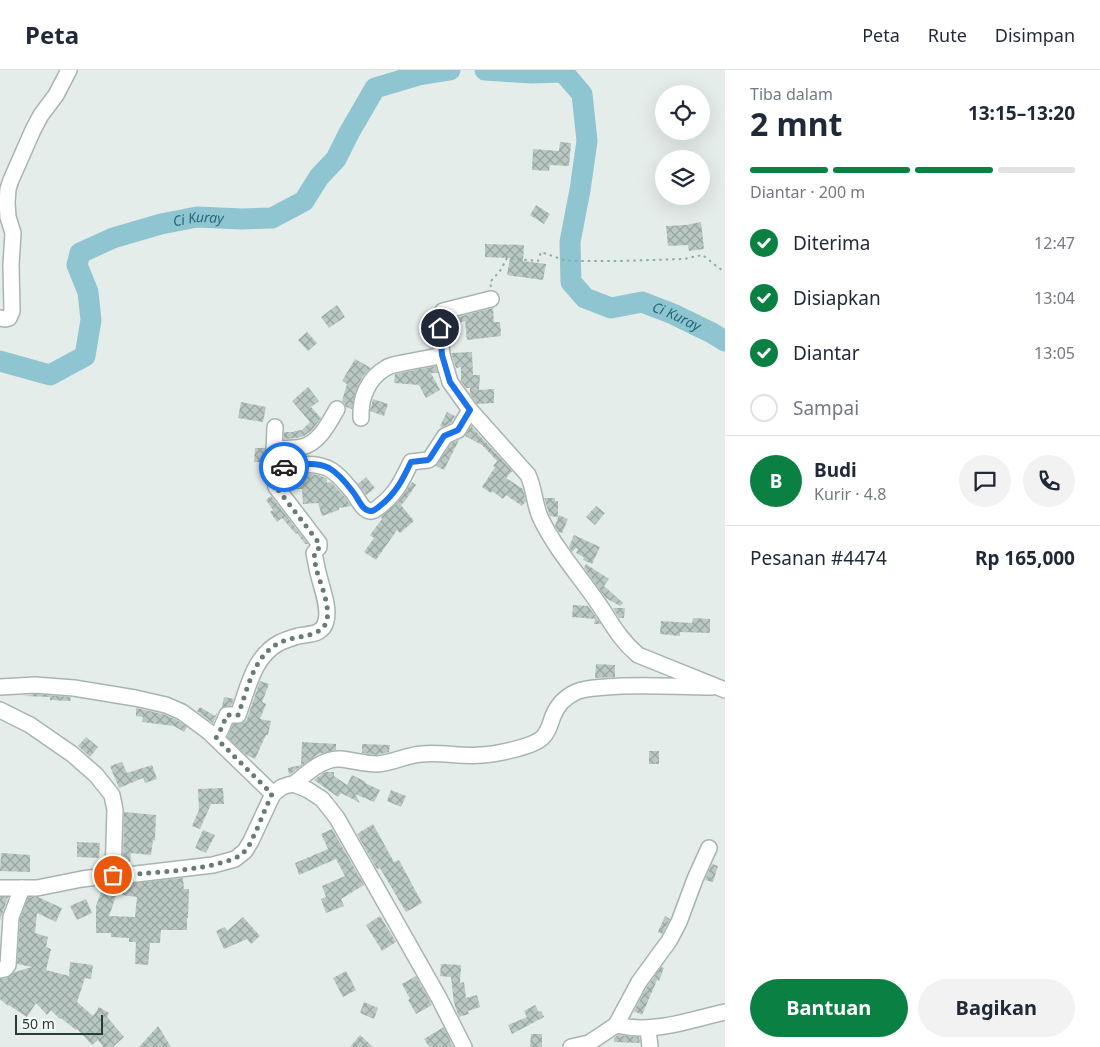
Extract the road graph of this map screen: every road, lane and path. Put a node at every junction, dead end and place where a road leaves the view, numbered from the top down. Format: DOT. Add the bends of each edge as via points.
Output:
graph roads {
  1 [pos="69,70"];
  2 [pos="725,271"];
  3 [pos="491,299"];
  4 [pos="0,318"];
  5 [pos="442,355"];
  6 [pos="337,409"];
  7 [pos="470,410"];
  8 [pos="361,418"];
  9 [pos="275,427"];
  10 [pos="274,449"];
  11 [pos="276,468"];
  12 [pos="0,687"];
  13 [pos="721,688"];
  14 [pos="0,710"];
  15 [pos="216,738"];
  16 [pos="294,784"];
  17 [pos="272,794"];
  18 [pos="709,848"];
  19 [pos="113,875"];
  20 [pos="0,888"];
  21 [pos="22,888"];
  22 [pos="0,970"];
  23 [pos="725,1012"];
  24 [pos="616,1025"];
  25 [pos="648,1029"];
  26 [pos="464,1047"];
  27 [pos="571,1047"];
  28 [pos="650,1047"];
  1 -- 4 [label="street" via="33,130 8,189 8,217 13,233 12,311 9,318"];
  2 -- 3 [label="path" via="702,255 575,261 541,252 538,261 507,258 490,282"];
  3 -- 5 [label="street" via="443,311 440,320"];
  5 -- 7 [label="street" via="450,382"];
  5 -- 8 [label="street" via="391,366 379,372 363,395"];
  6 -- 10 [label="street" via="325,429 312,442 300,448"];
  7 -- 11 [label="street" via="458,430 444,436 428,460 411,462 397,490 373,511 365,509 329,468 308,464"];
  7 -- 13 [label="street" via="528,475 537,510 548,532 627,646 638,655"];
  9 -- 10 [label="street"];
  10 -- 11 [label="street"];
  11 -- 15 [label="street" via="276,487 319,543 314,553 327,607 326,621 319,631 297,636 268,650 253,673 238,715 227,715"];
  12 -- 15 [label="street" via="74,688 152,701 182,712"];
  13 -- 16 [label="street" via="641,685 587,689 575,693 558,706 549,730 542,738 525,746 482,756 433,753 377,764 337,759 322,764"];
  14 -- 19 [label="street" via="30,725 72,754 96,775 112,795 115,810"];
  15 -- 17 [label="street"];
  16 -- 17 [label="street"];
  16 -- 26 [label="street" via="322,800 337,818"];
  17 -- 19 [label="street" via="251,841 235,859 205,866"];
  18 -- 24 [label="street" via="679,922 639,982"];
  19 -- 21 [label="street"];
  20 -- 21 [label="street"];
  21 -- 22 [label="street" via="11,917 8,965"];
  23 -- 25 [label="street"];
  24 -- 25 [label="street"];
  24 -- 27 [label="street" via="589,1043"];
  25 -- 28 [label="street"];
}
